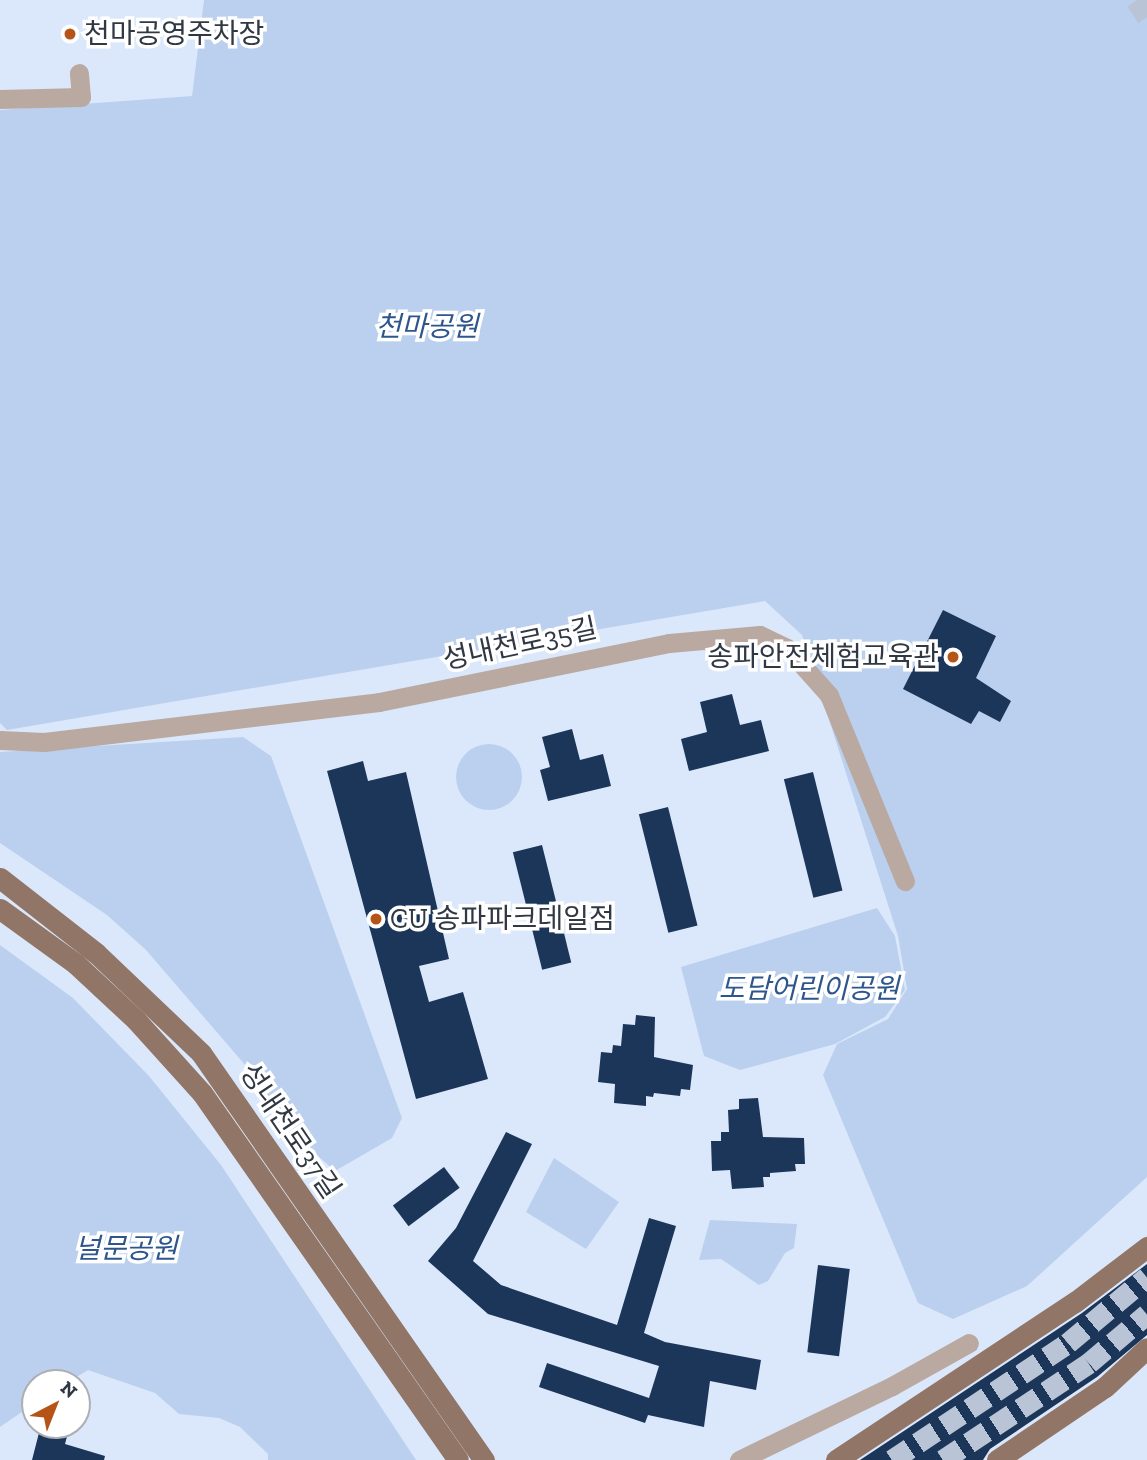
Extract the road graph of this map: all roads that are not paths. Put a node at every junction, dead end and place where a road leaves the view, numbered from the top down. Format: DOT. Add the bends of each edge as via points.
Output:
graph roads {
  1 [pos="79,73"];
  2 [pos="0,99"];
  3 [pos="0,740"];
  4 [pos="0,878"];
  5 [pos="905,881"];
  6 [pos="0,909"];
  7 [pos="313,1235"];
  8 [pos="1147,1247"];
  9 [pos="969,1343"];
  10 [pos="1147,1348"];
  11 [pos="467,1439"];
  12 [pos="458,1460"];
  13 [pos="484,1460"];
  14 [pos="492,1460"];
  15 [pos="738,1460"];
  16 [pos="836,1460"];
  17 [pos="997,1460"];
  1 -- 2 [label="street" via="81,97"];
  3 -- 5 [label="street, 성내천로35길" via="44,742 379,702 669,643 760,635 787,648 829,695"];
  4 -- 7 [label="main road, 성내천로37길" via="96,953 201,1053"];
  6 -- 7 [label="main road, 성내천로37길" via="76,964 154,1039"];
  7 -- 11 [label="main road, 성내천로37길"];
  7 -- 12 [label="main road, 성내천로37길"];
  8 -- 16 [label="main road" via="1064,1310"];
  9 -- 15 [label="street" via="892,1386"];
  10 -- 17 [label="main road" via="1105,1387"];
  11 -- 13 [label="main road, 성내천로37길"];
  11 -- 14 [label="main road"];
}
